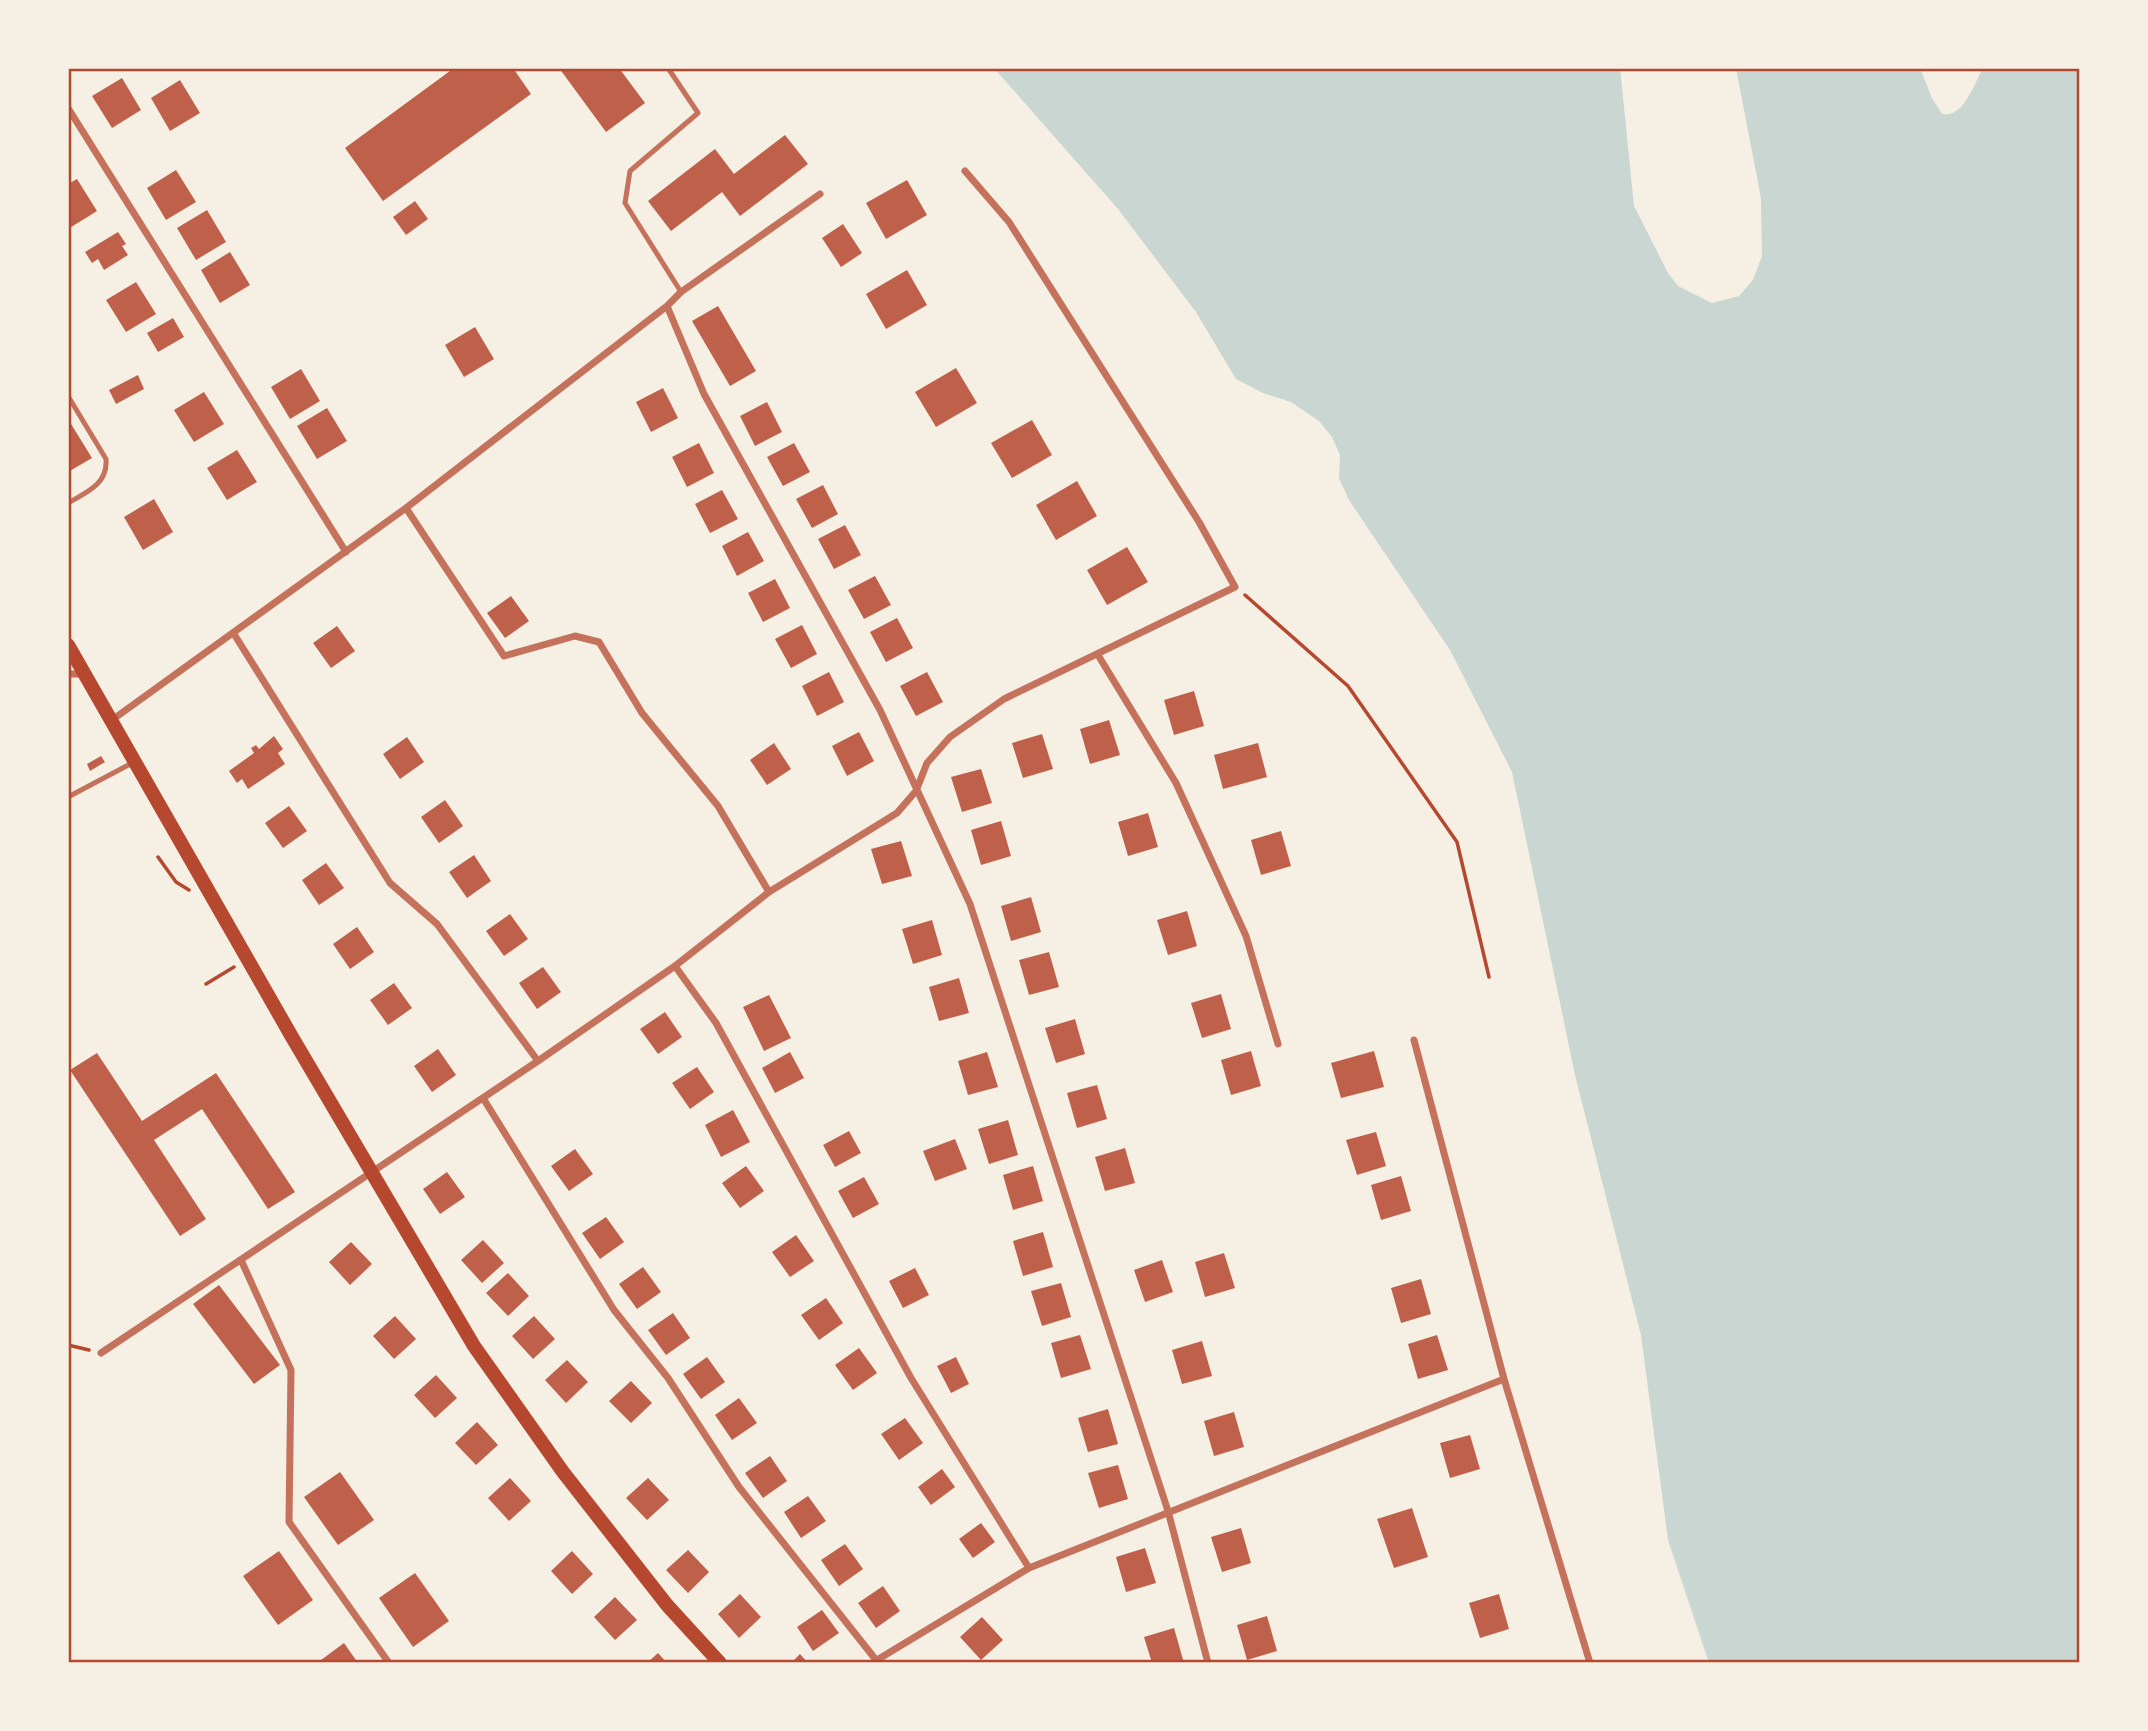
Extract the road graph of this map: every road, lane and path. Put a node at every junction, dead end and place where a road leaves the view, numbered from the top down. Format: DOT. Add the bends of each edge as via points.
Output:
graph roads {
  1 [pos="668,68"];
  2 [pos="68,108"];
  3 [pos="965,171"];
  4 [pos="820,194"];
  5 [pos="681,292"];
  6 [pos="667,306"];
  7 [pos="68,396"];
  8 [pos="68,503"];
  9 [pos="407,508"];
  10 [pos="346,552"];
  11 [pos="1236,587"];
  12 [pos="234,634"];
  13 [pos="68,645"];
  14 [pos="1098,655"];
  15 [pos="68,674"];
  16 [pos="85,674"];
  17 [pos="113,720"];
  18 [pos="136,761"];
  19 [pos="916,791"];
  20 [pos="68,797"];
  21 [pos="769,891"];
  22 [pos="676,966"];
  23 [pos="1489,977"];
  24 [pos="1414,1040"];
  25 [pos="1278,1044"];
  26 [pos="538,1061"];
  27 [pos="483,1098"];
  28 [pos="371,1173"];
  29 [pos="241,1260"];
  30 [pos="68,1345"];
  31 [pos="102,1353"];
  32 [pos="1504,1378"];
  33 [pos="1168,1511"];
  34 [pos="1029,1568"];
  35 [pos="874,1661"];
  36 [pos="389,1663"];
  37 [pos="720,1663"];
  38 [pos="1208,1663"];
  39 [pos="1590,1663"];
  1 -- 5 [label="lane" via="698,113 630,171 625,202"];
  2 -- 10 [label="street"];
  3 -- 11 [label="street" via="1009,222"];
  4 -- 5 [label="street"];
  5 -- 6 [label="street"];
  6 -- 9 [label="street"];
  6 -- 19 [label="street" via="704,394 880,710"];
  7 -- 8 [label="lane" via="107,468 96,486"];
  9 -- 10 [label="street"];
  9 -- 21 [label="street" via="504,656 575,636 599,642 642,713 718,806"];
  10 -- 12 [label="street"];
  11 -- 14 [label="street"];
  11 -- 23 [label="path" via="1348,686 1457,842"];
  12 -- 17 [label="street"];
  12 -- 26 [label="street" via="390,883 437,924"];
  13 -- 16 [label="main road"];
  14 -- 19 [label="street" via="1004,699 950,737 927,763"];
  14 -- 25 [label="street" via="1186,806 1247,936"];
  15 -- 16 [label="street"];
  16 -- 17 [label="main road"];
  17 -- 18 [label="main road"];
  18 -- 20 [label="lane"];
  18 -- 28 [label="main road"];
  19 -- 21 [label="street" via="897,813"];
  19 -- 33 [label="street" via="970,904"];
  21 -- 22 [label="street"];
  22 -- 26 [label="street"];
  22 -- 34 [label="street" via="716,1023 911,1378"];
  24 -- 32 [label="street"];
  26 -- 27 [label="street"];
  27 -- 28 [label="street"];
  27 -- 35 [label="street" via="614,1310 668,1378 738,1487"];
  28 -- 29 [label="street"];
  28 -- 37 [label="main road" via="474,1346 555,1462 667,1605"];
  29 -- 31 [label="street"];
  29 -- 36 [label="street" via="290,1370 289,1522"];
  30 -- 31 [label="path"];
  32 -- 33 [label="street"];
  32 -- 39 [label="street"];
  33 -- 34 [label="street"];
  33 -- 38 [label="street"];
  34 -- 35 [label="street"];
}
